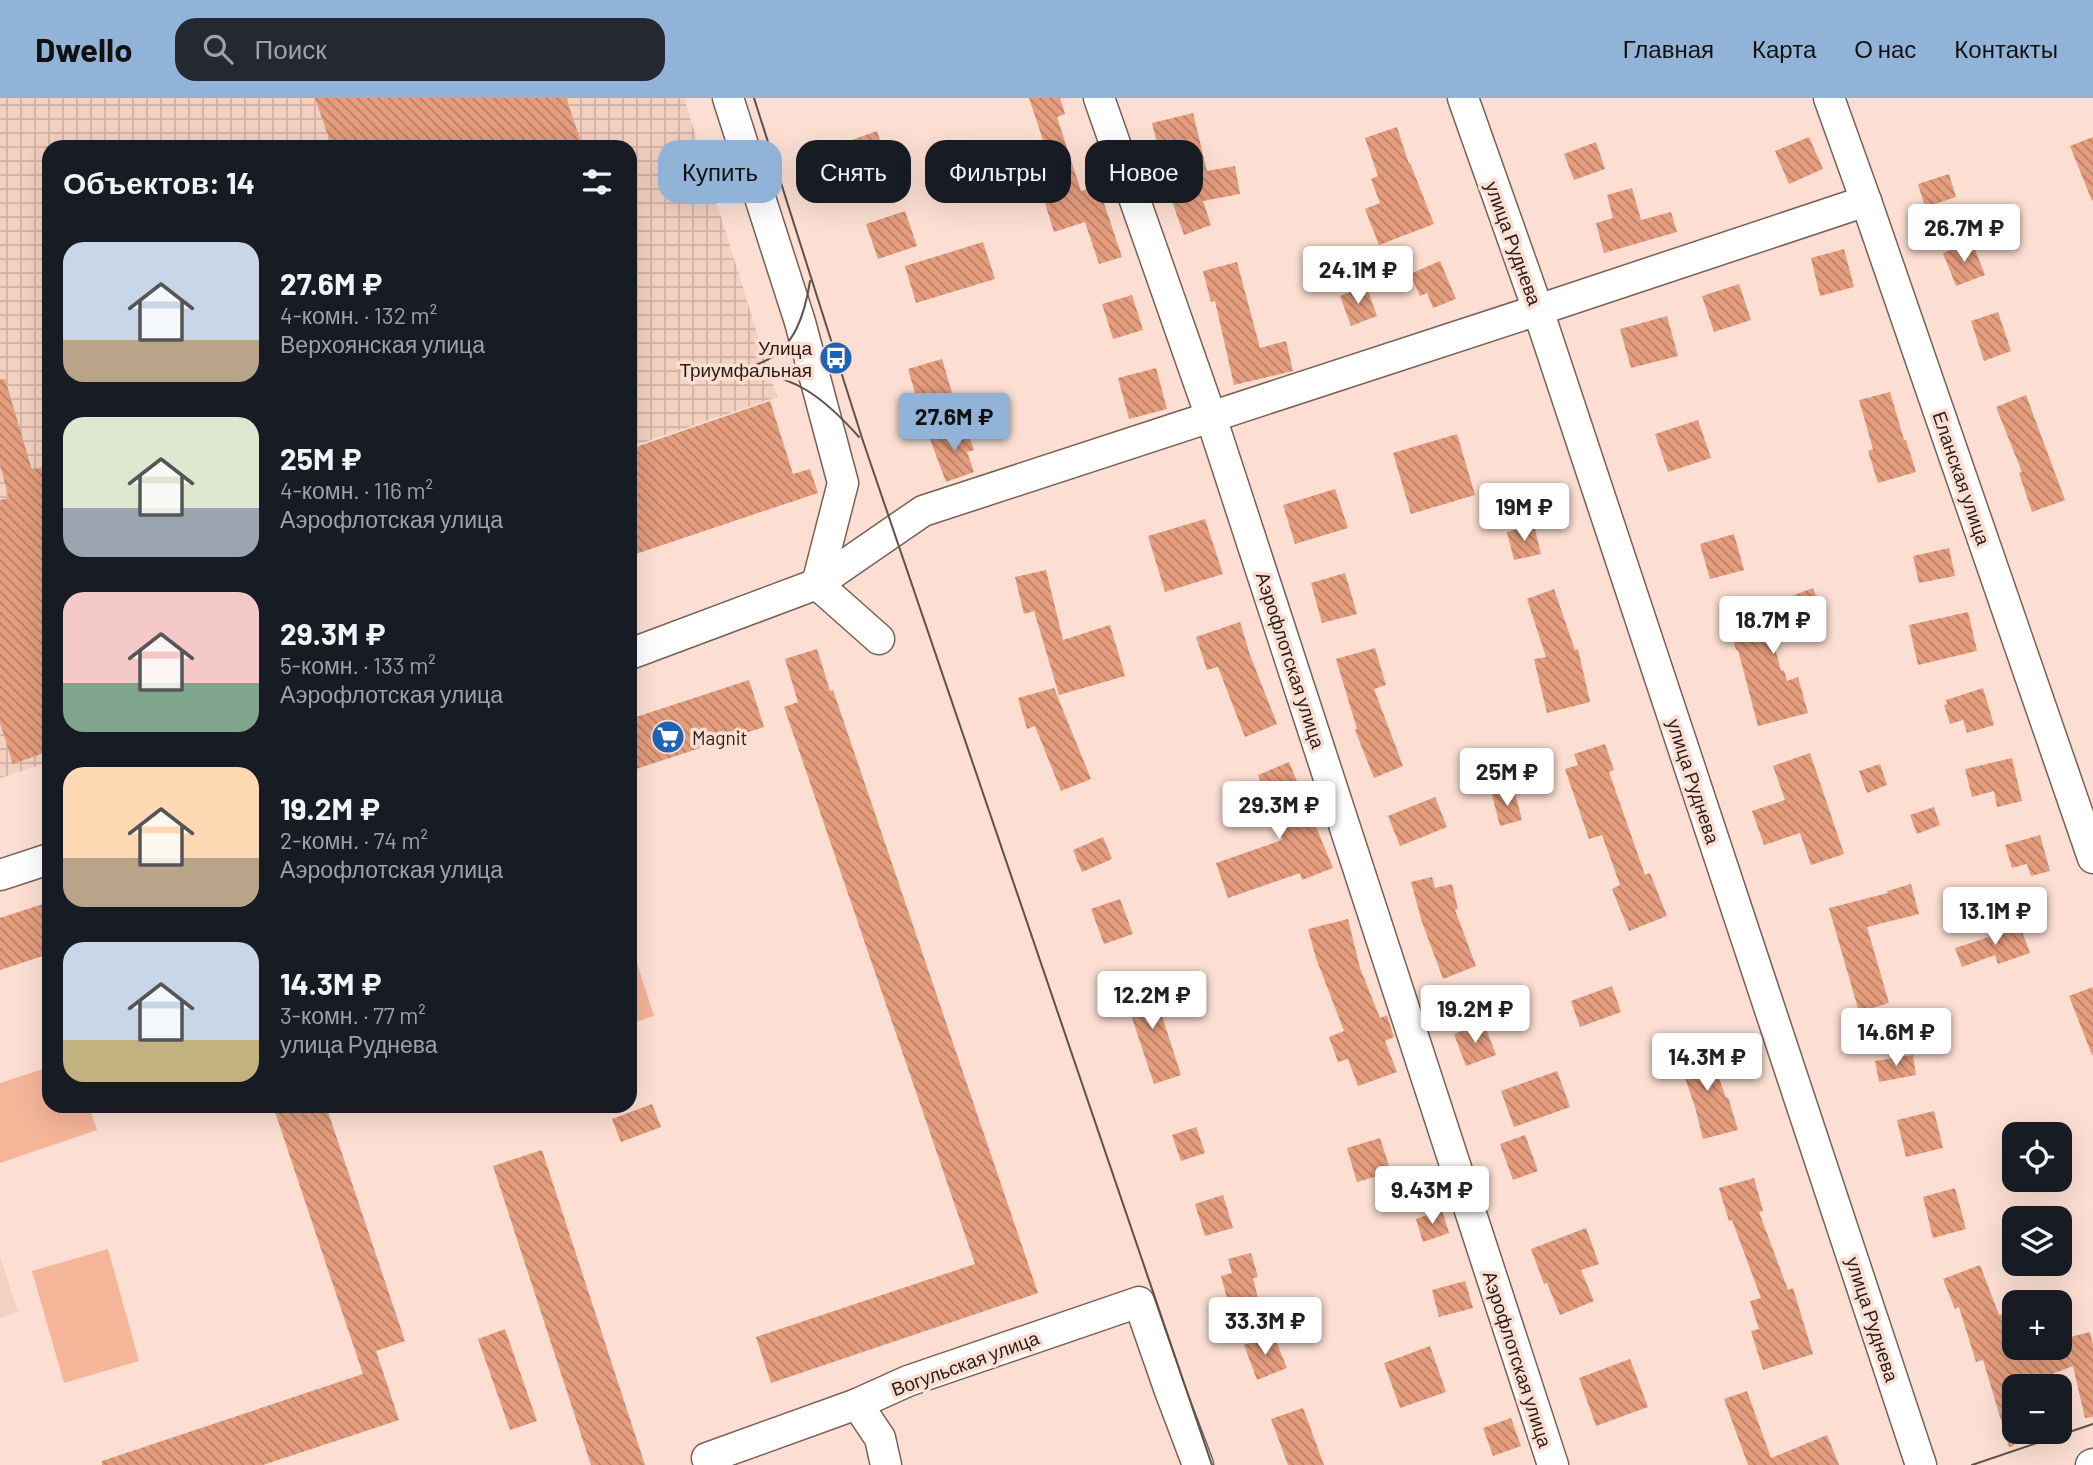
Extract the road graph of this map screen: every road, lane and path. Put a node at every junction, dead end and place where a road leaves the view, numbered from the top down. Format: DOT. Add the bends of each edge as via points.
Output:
graph roads {
  1 [pos="728,98"];
  2 [pos="1099,98"];
  3 [pos="1463,98"];
  4 [pos="1829,98"];
  5 [pos="1866,201"];
  6 [pos="1538,310"];
  7 [pos="1211,417"];
  8 [pos="817,584"];
  9 [pos="880,639"];
  10 [pos="637,651"];
  11 [pos="2093,858"];
  12 [pos="42,861"];
  13 [pos="0,876"];
  14 [pos="857,1404"];
  15 [pos="708,1461"];
  16 [pos="886,1465"];
  17 [pos="1198,1465"];
  18 [pos="1553,1465"];
  19 [pos="1921,1465"];
  1 -- 8 [label="street" via="800,323 843,483"];
  2 -- 7 [label="street, Аэрофлотская улица"];
  3 -- 6 [label="street, улица Руднева"];
  4 -- 5 [label="street, Еланская улица"];
  5 -- 6 [label="street"];
  5 -- 11 [label="street, Еланская улица"];
  6 -- 7 [label="street"];
  6 -- 19 [label="street, улица Руднева"];
  7 -- 8 [label="street" via="923,511"];
  7 -- 18 [label="street, Аэрофлотская улица"];
  8 -- 9 [label="street"];
  8 -- 10 [label="street"];
  12 -- 13 [label="street"];
  14 -- 15 [label="street, Вогульская улица"];
  14 -- 16 [label="street" via="880,1438"];
  14 -- 17 [label="street, Вогульская улица" via="908,1381 1139,1302"];
}
